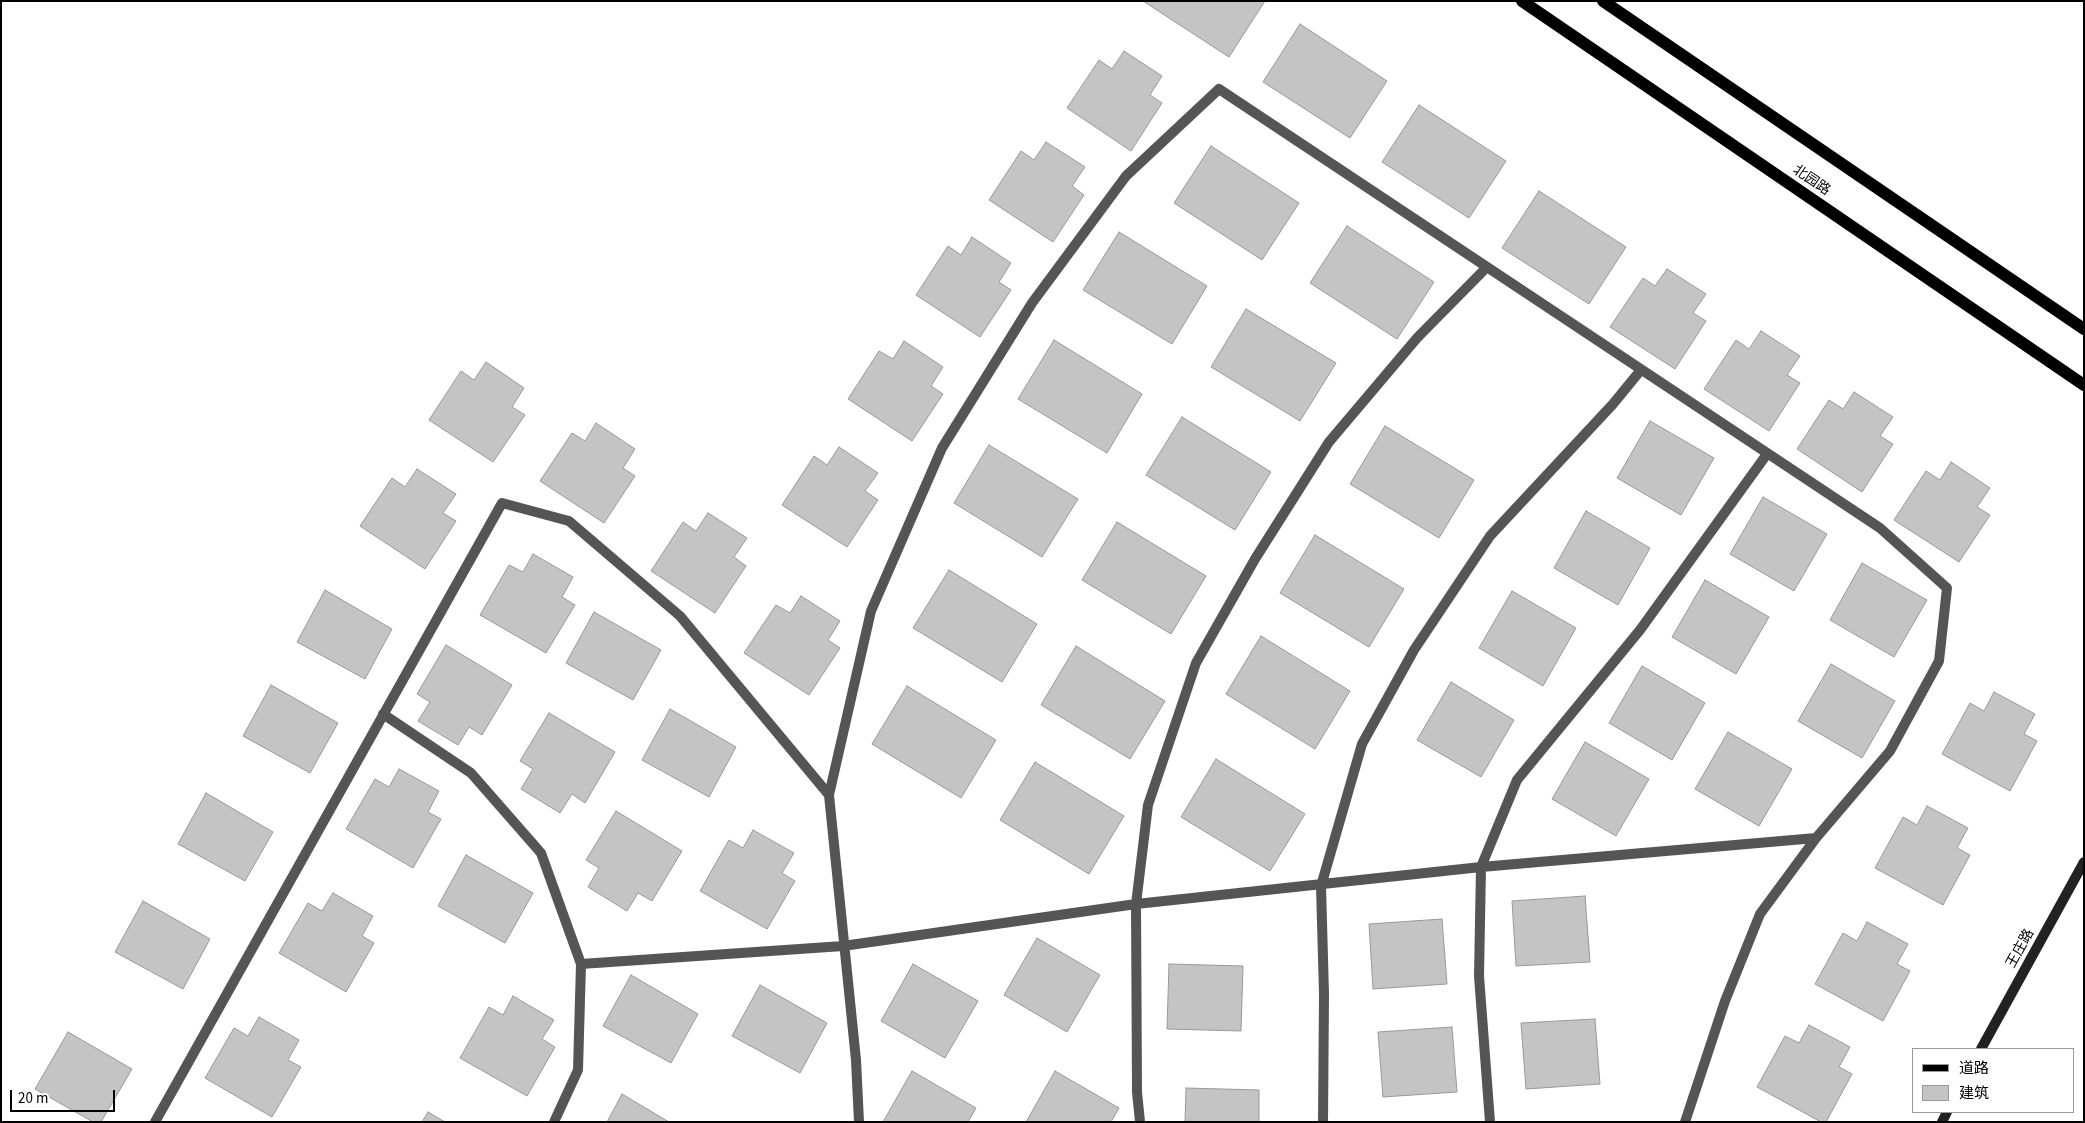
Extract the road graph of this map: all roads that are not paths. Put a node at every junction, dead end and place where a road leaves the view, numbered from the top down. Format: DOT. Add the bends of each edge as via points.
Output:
graph roads {
  1 [pos="1522,1"];
  2 [pos="1603,1"];
  3 [pos="1486,268"];
  4 [pos="2084,329"];
  5 [pos="1640,371"];
  6 [pos="2084,385"];
  7 [pos="1767,454"];
  8 [pos="383,714"];
  9 [pos="829,794"];
  10 [pos="1816,838"];
  11 [pos="2084,862"];
  12 [pos="1482,867"];
  13 [pos="1321,886"];
  14 [pos="1136,904"];
  15 [pos="843,946"];
  16 [pos="581,964"];
  17 [pos="1982,1048"];
  18 [pos="155,1122"];
  19 [pos="554,1122"];
  20 [pos="859,1122"];
  21 [pos="1140,1122"];
  22 [pos="1322,1122"];
  23 [pos="1490,1122"];
  24 [pos="1685,1122"];
  1 -- 6 [label="main road, 北园路"];
  2 -- 4 [label="main road"];
  3 -- 5 [label="street"];
  3 -- 9 [label="street" via="1219,89 1126,176 1032,303 942,448 871,611"];
  3 -- 14 [label="street" via="1417,338 1329,442 1254,559 1196,663 1148,805"];
  5 -- 7 [label="street"];
  5 -- 13 [label="street" via="1490,536 1414,650 1362,744"];
  7 -- 10 [label="street" via="1880,528 1947,588 1939,660 1890,751"];
  7 -- 12 [label="street" via="1640,630 1517,780"];
  8 -- 9 [label="street" via="502,503 569,521 680,616"];
  8 -- 16 [label="street" via="471,773 541,853"];
  8 -- 18 [label="street"];
  9 -- 15 [label="street"];
  10 -- 12 [label="street"];
  10 -- 24 [label="street" via="1760,914 1725,1001"];
  11 -- 17 [label="street, 王庄路"];
  12 -- 13 [label="street"];
  12 -- 23 [label="street" via="1479,976"];
  13 -- 14 [label="street"];
  13 -- 22 [label="street" via="1324,994"];
  14 -- 15 [label="street"];
  14 -- 21 [label="street"];
  15 -- 16 [label="street"];
  15 -- 20 [label="street" via="856,1060"];
  16 -- 19 [label="street" via="578,1070"];
}
